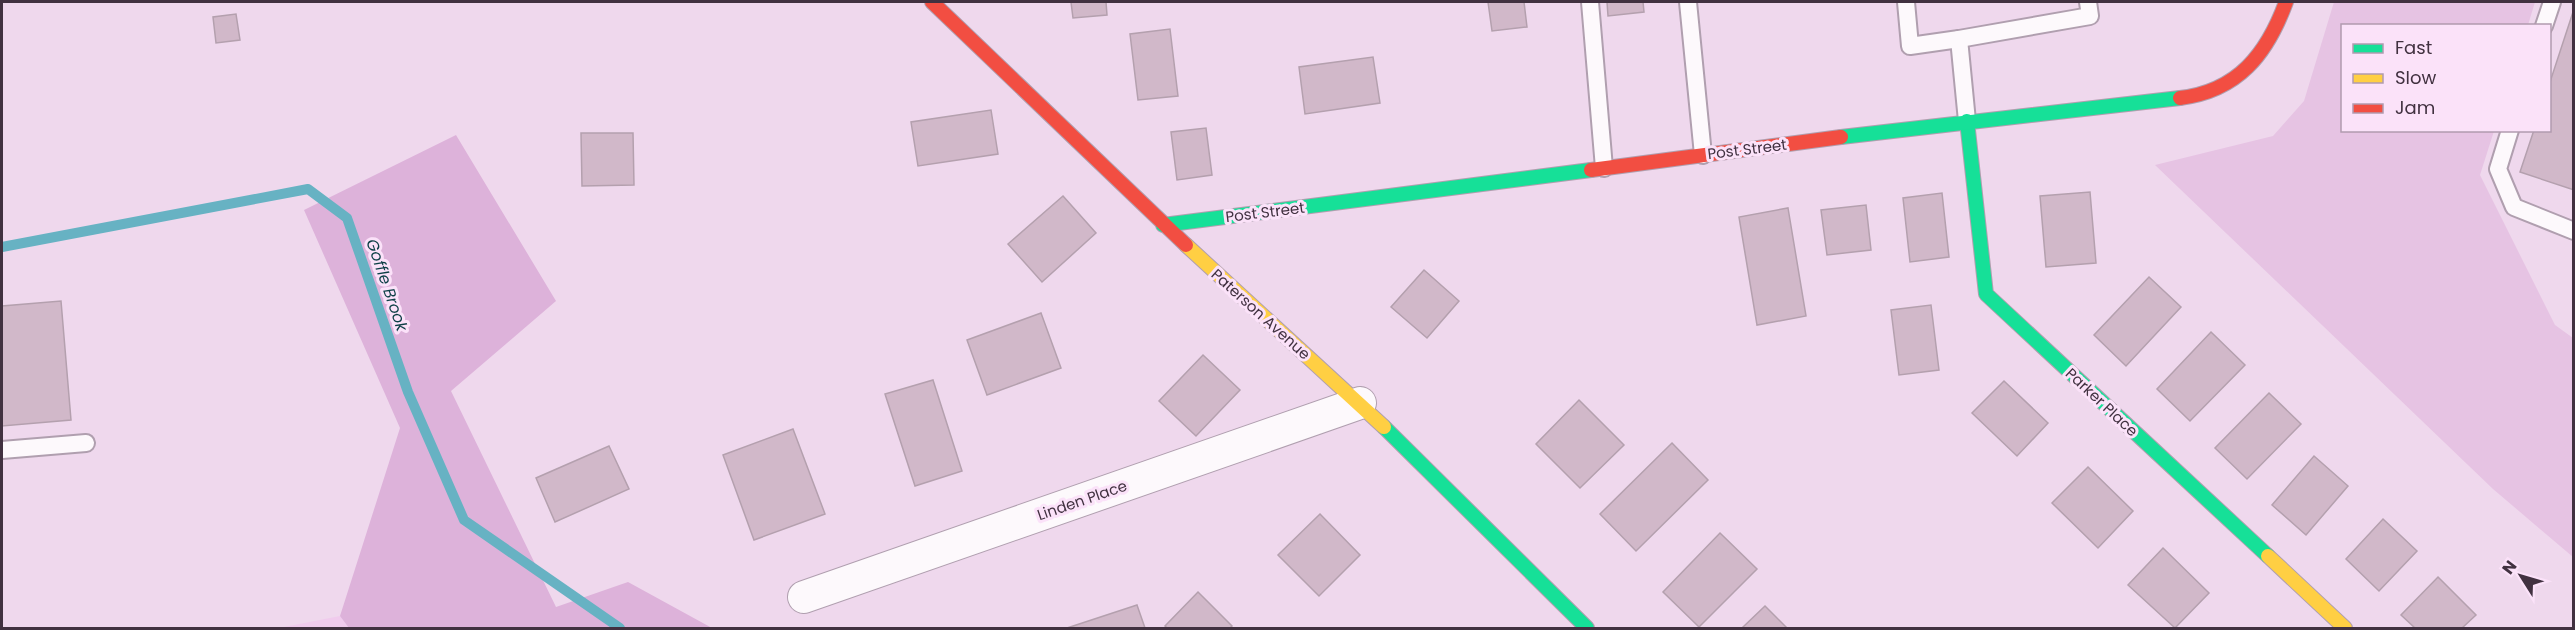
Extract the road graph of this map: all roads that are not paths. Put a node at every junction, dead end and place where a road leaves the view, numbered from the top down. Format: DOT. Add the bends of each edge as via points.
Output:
graph roads {
  1 [pos="932,2"];
  2 [pos="1590,2"];
  3 [pos="1688,2"];
  4 [pos="1906,2"];
  5 [pos="2088,2"];
  6 [pos="2286,2"];
  7 [pos="2552,2"];
  8 [pos="2545,24"];
  9 [pos="1959,39"];
  10 [pos="1967,121"];
  11 [pos="2509,132"];
  12 [pos="1703,155"];
  13 [pos="1604,168"];
  14 [pos="1163,225"];
  15 [pos="2574,231"];
  16 [pos="1360,404"];
  17 [pos="86,443"];
  18 [pos="2,450"];
  19 [pos="804,597"];
  20 [pos="1587,628"];
  21 [pos="2345,628"];
  1 -- 14 [label="street, Paterson Avenue"];
  2 -- 13 [label="lane"];
  3 -- 12 [label="lane"];
  4 -- 9 [label="lane" via="1910,46"];
  5 -- 9 [label="lane" via="2090,15"];
  6 -- 10 [label="street, Post Street" via="2275,34 2256,62 2230,83 2203,95"];
  7 -- 8 [label="lane"];
  9 -- 10 [label="lane"];
  10 -- 12 [label="street, Post Street"];
  10 -- 21 [label="street, Parker Place" via="1986,294"];
  11 -- 15 [label="lane" via="2498,169 2514,207"];
  12 -- 13 [label="street, Post Street"];
  13 -- 14 [label="street, Post Street"];
  14 -- 16 [label="street, Paterson Avenue"];
  16 -- 19 [label="street, Linden Place"];
  16 -- 20 [label="street, Paterson Avenue"];
  17 -- 18 [label="lane"];
}
